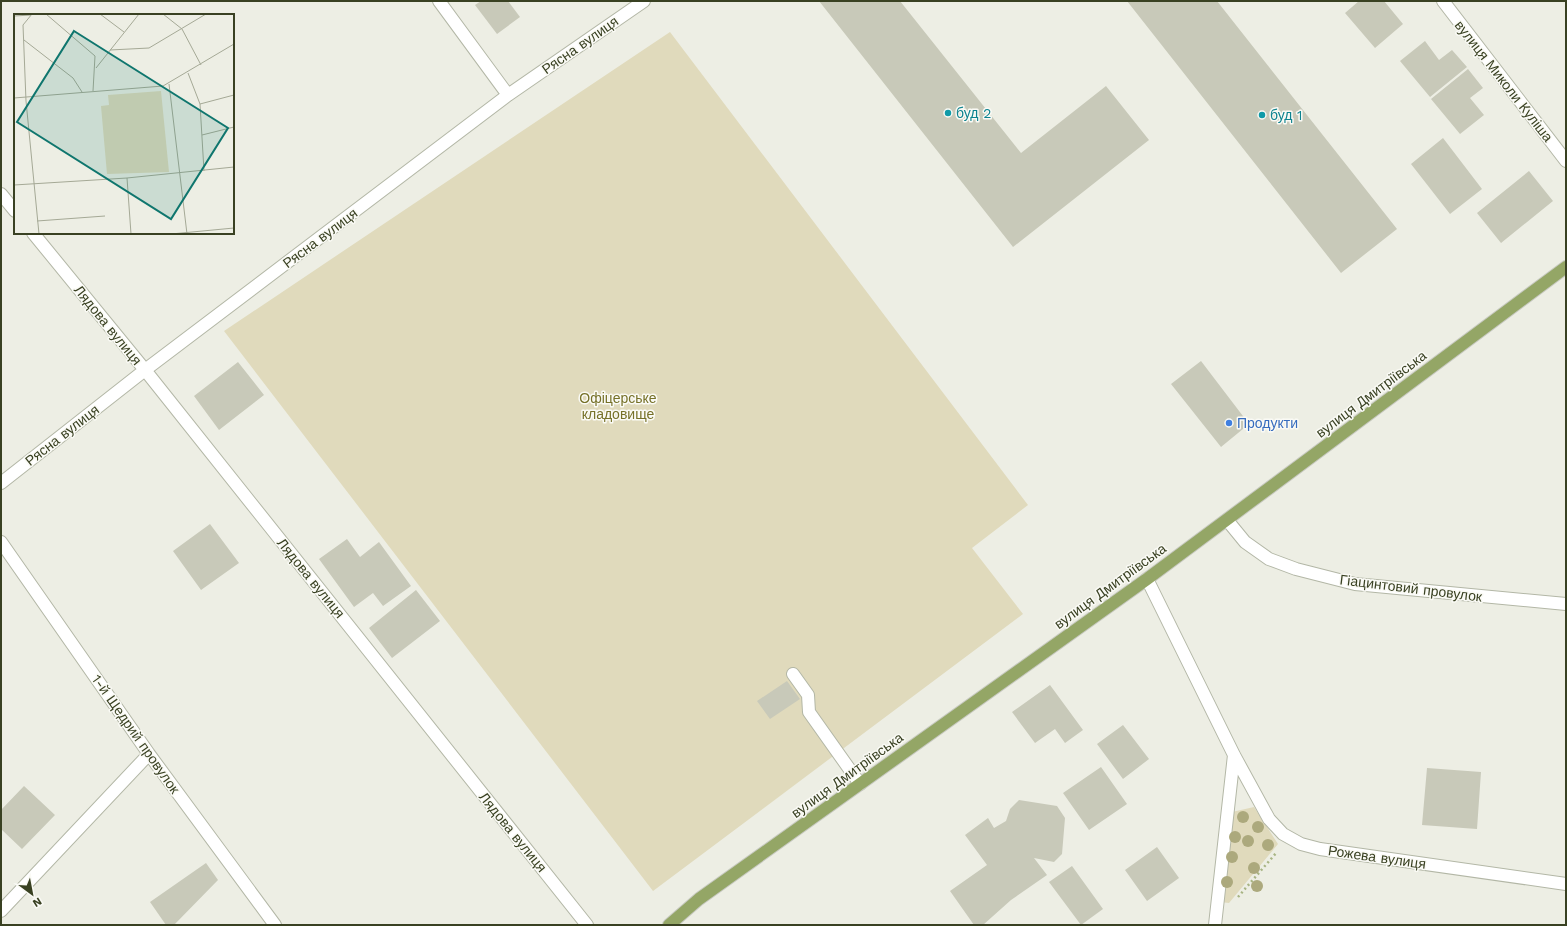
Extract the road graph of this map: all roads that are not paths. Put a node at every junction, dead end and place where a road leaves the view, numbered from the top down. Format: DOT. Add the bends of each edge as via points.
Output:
graph roads {
  1 [pos="439,1"];
  2 [pos="644,1"];
  3 [pos="1442,1"];
  4 [pos="508,95"];
  5 [pos="1566,161"];
  6 [pos="1,194"];
  7 [pos="14,210"];
  8 [pos="34,234"];
  9 [pos="1566,267"];
  10 [pos="145,370"];
  11 [pos="1,483"];
  12 [pos="1227,520"];
  13 [pos="1,542"];
  14 [pos="1147,579"];
  15 [pos="1566,604"];
  16 [pos="793,674"];
  17 [pos="149,754"];
  18 [pos="1234,755"];
  19 [pos="860,784"];
  20 [pos="1566,884"];
  21 [pos="1,911"];
  22 [pos="1215,924"];
  23 [pos="274,925"];
  24 [pos="587,925"];
  25 [pos="669,925"];
  1 -- 4 [label="street"];
  2 -- 4 [label="street, Рясна вулиця"];
  3 -- 5 [label="street, вулиця Миколи Куліша"];
  4 -- 10 [label="street, Рясна вулиця"];
  6 -- 7 [label="street"];
  8 -- 10 [label="street, Лядова вулиця"];
  9 -- 12 [label="main road, вулиця Дмитріївська"];
  10 -- 11 [label="street, Рясна вулиця"];
  10 -- 24 [label="street, Лядова вулиця"];
  12 -- 14 [label="main road, вулиця Дмитріївська"];
  12 -- 15 [label="street, Гіацинтовий провулок" via="1245,542 1269,559 1296,569 1355,584"];
  13 -- 17 [label="street, 1-й Щедрий провулок"];
  14 -- 18 [label="street, Рожева вулиця"];
  14 -- 19 [label="main road, вулиця Дмитріївська"];
  16 -- 19 [label="street" via="808,695 809,712"];
  17 -- 21 [label="street"];
  17 -- 23 [label="street, 1-й Щедрий провулок"];
  18 -- 20 [label="street, Рожева вулиця" via="1269,820 1284,834 1301,844 1320,849"];
  18 -- 22 [label="street"];
  19 -- 25 [label="main road, вулиця Дмитріївська" via="699,899"];
}
